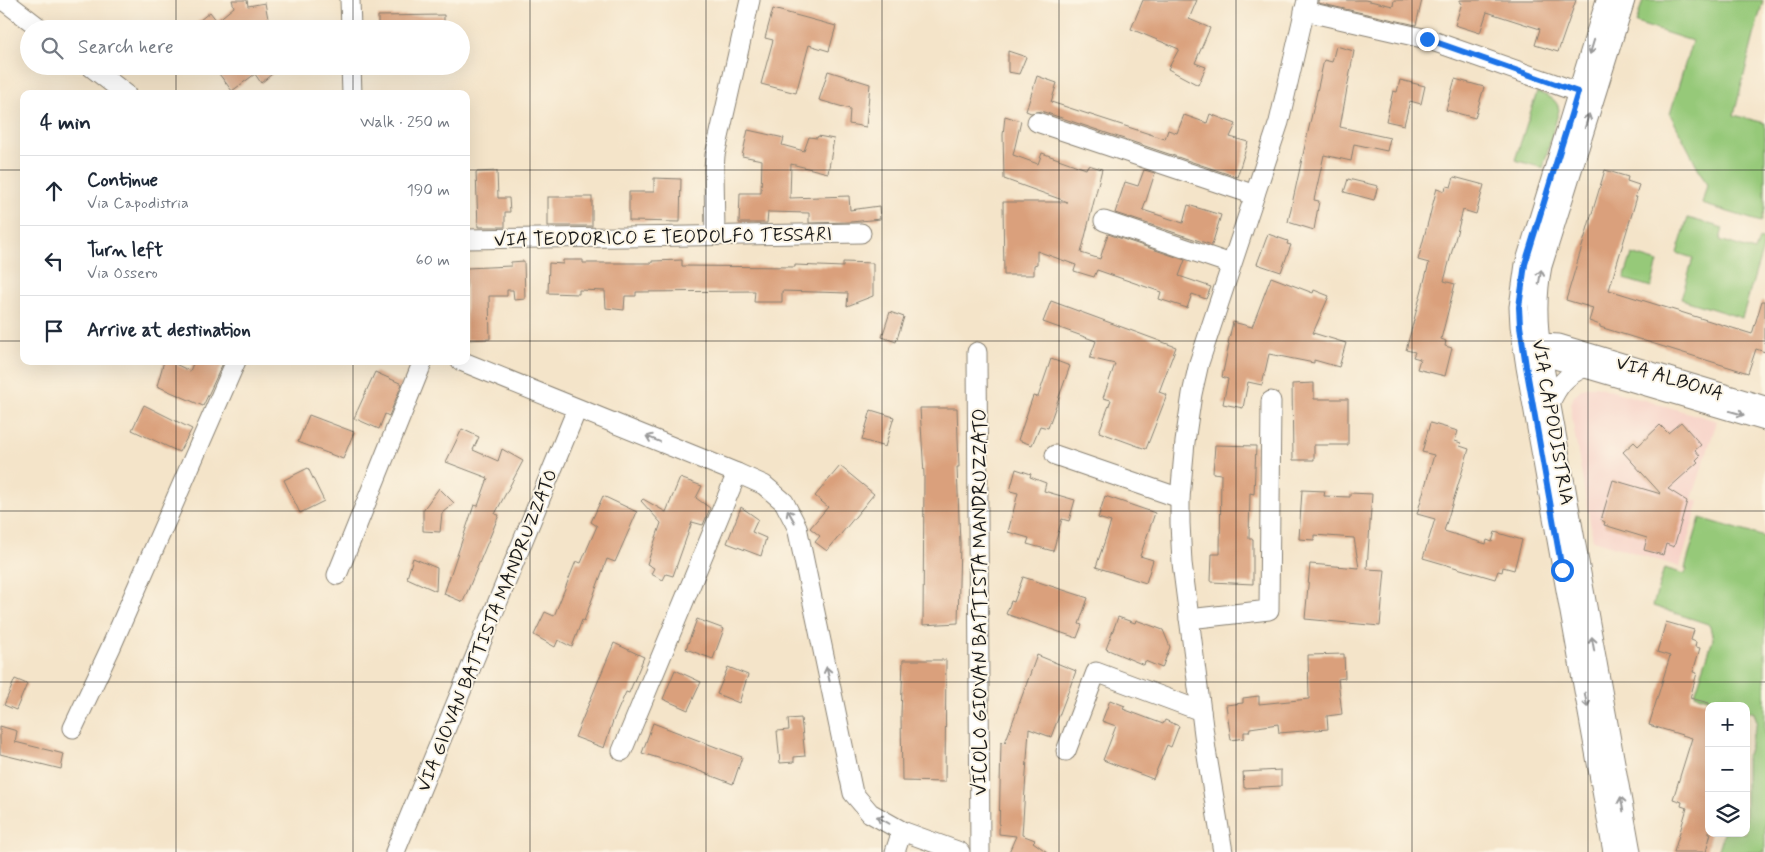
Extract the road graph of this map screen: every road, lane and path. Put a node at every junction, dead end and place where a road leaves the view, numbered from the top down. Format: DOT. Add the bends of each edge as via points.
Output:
graph roads {
  1 [pos="3,0"];
  2 [pos="350,0"];
  3 [pos="750,0"];
  4 [pos="1606,0"];
  5 [pos="1625,0"];
  6 [pos="1305,5"];
  7 [pos="29,20"];
  8 [pos="351,20"];
  9 [pos="102,75"];
  10 [pos="351,75"];
  11 [pos="121,90"];
  12 [pos="352,90"];
  13 [pos="1586,95"];
  14 [pos="1037,122"];
  15 [pos="1256,195"];
  16 [pos="1104,221"];
  17 [pos="861,233"];
  18 [pos="715,235"];
  19 [pos="470,239"];
  20 [pos="1231,264"];
  21 [pos="1538,310"];
  22 [pos="1535,349"];
  23 [pos="1575,349"];
  24 [pos="977,352"];
  25 [pos="234,365"];
  26 [pos="421,365"];
  27 [pos="470,365"];
  28 [pos="1583,368"];
  29 [pos="1271,401"];
  30 [pos="1550,404"];
  31 [pos="1765,406"];
  32 [pos="576,409"];
  33 [pos="1765,421"];
  34 [pos="1055,455"];
  35 [pos="737,473"];
  36 [pos="1180,498"];
  37 [pos="337,575"];
  38 [pos="1189,619"];
  39 [pos="1201,711"];
  40 [pos="73,728"];
  41 [pos="622,751"];
  42 [pos="1066,751"];
  43 [pos="902,831"];
  44 [pos="396,852"];
  45 [pos="895,852"];
  46 [pos="960,852"];
  47 [pos="980,852"];
  48 [pos="1223,852"];
  49 [pos="1613,852"];
  50 [pos="1631,852"];
  1 -- 7 [label="street"];
  2 -- 8 [label="street"];
  3 -- 18 [label="street" via="715,155"];
  4 -- 13 [label="street, VIA CAPODISTRIA, one-way"];
  5 -- 13 [label="street, VIA CAPODISTRIA"];
  6 -- 13 [label="street" via="1427,39"];
  6 -- 15 [label="street" via="1281,112"];
  9 -- 11 [label="street"];
  10 -- 12 [label="street"];
  21 -- 13 [label="street, VIA CAPODISTRIA, one-way" via="1542,266"];
  13 -- 22 [label="street, VIA CAPODISTRIA" via="1525,264 1519,307 1520,326"];
  14 -- 15 [label="street"];
  15 -- 20 [label="street"];
  16 -- 20 [label="street"];
  17 -- 18 [label="street, VIA TEODORICO E TEODOLFO TESSARI"];
  18 -- 19 [label="street, VIA TEODORICO E TEODOLFO TESSARI"];
  20 -- 36 [label="street" via="1192,394"];
  21 -- 22 [label="street, VIA CAPODISTRIA"];
  21 -- 23 [label="street, VIA ALBONA"];
  22 -- 23 [label="street, VIA ALBONA" via="1559,344"];
  22 -- 28 [label="street, VIA ALBONA"];
  22 -- 30 [label="street, VIA CAPODISTRIA"];
  22 -- 49 [label="street, VIA CAPODISTRIA, one-way"];
  23 -- 31 [label="street, VIA ALBONA"];
  24 -- 47 [label="street, VICOLO GIOVAN BATTISTA MANDRUZZATO"];
  25 -- 40 [label="street"];
  26 -- 37 [label="street"];
  27 -- 32 [label="street"];
  28 -- 30 [label="street" via="1562,381"];
  28 -- 33 [label="street, VIA ALBONA, one-way"];
  29 -- 38 [label="street" via="1269,610"];
  50 -- 30 [label="street, VIA CAPODISTRIA, one-way"];
  35 -- 32 [label="street, one-way"];
  32 -- 44 [label="street, VIA GIOVAN BATTISTA MANDRUZZATO"];
  34 -- 36 [label="street"];
  35 -- 41 [label="street"];
  43 -- 35 [label="street, one-way" via="870,814 853,792 797,527 784,502 764,485"];
  36 -- 38 [label="street" via="1182,563"];
  38 -- 39 [label="street"];
  39 -- 42 [label="street" via="1096,672"];
  39 -- 48 [label="street"];
  43 -- 45 [label="street"];
  43 -- 46 [label="street"];
}
